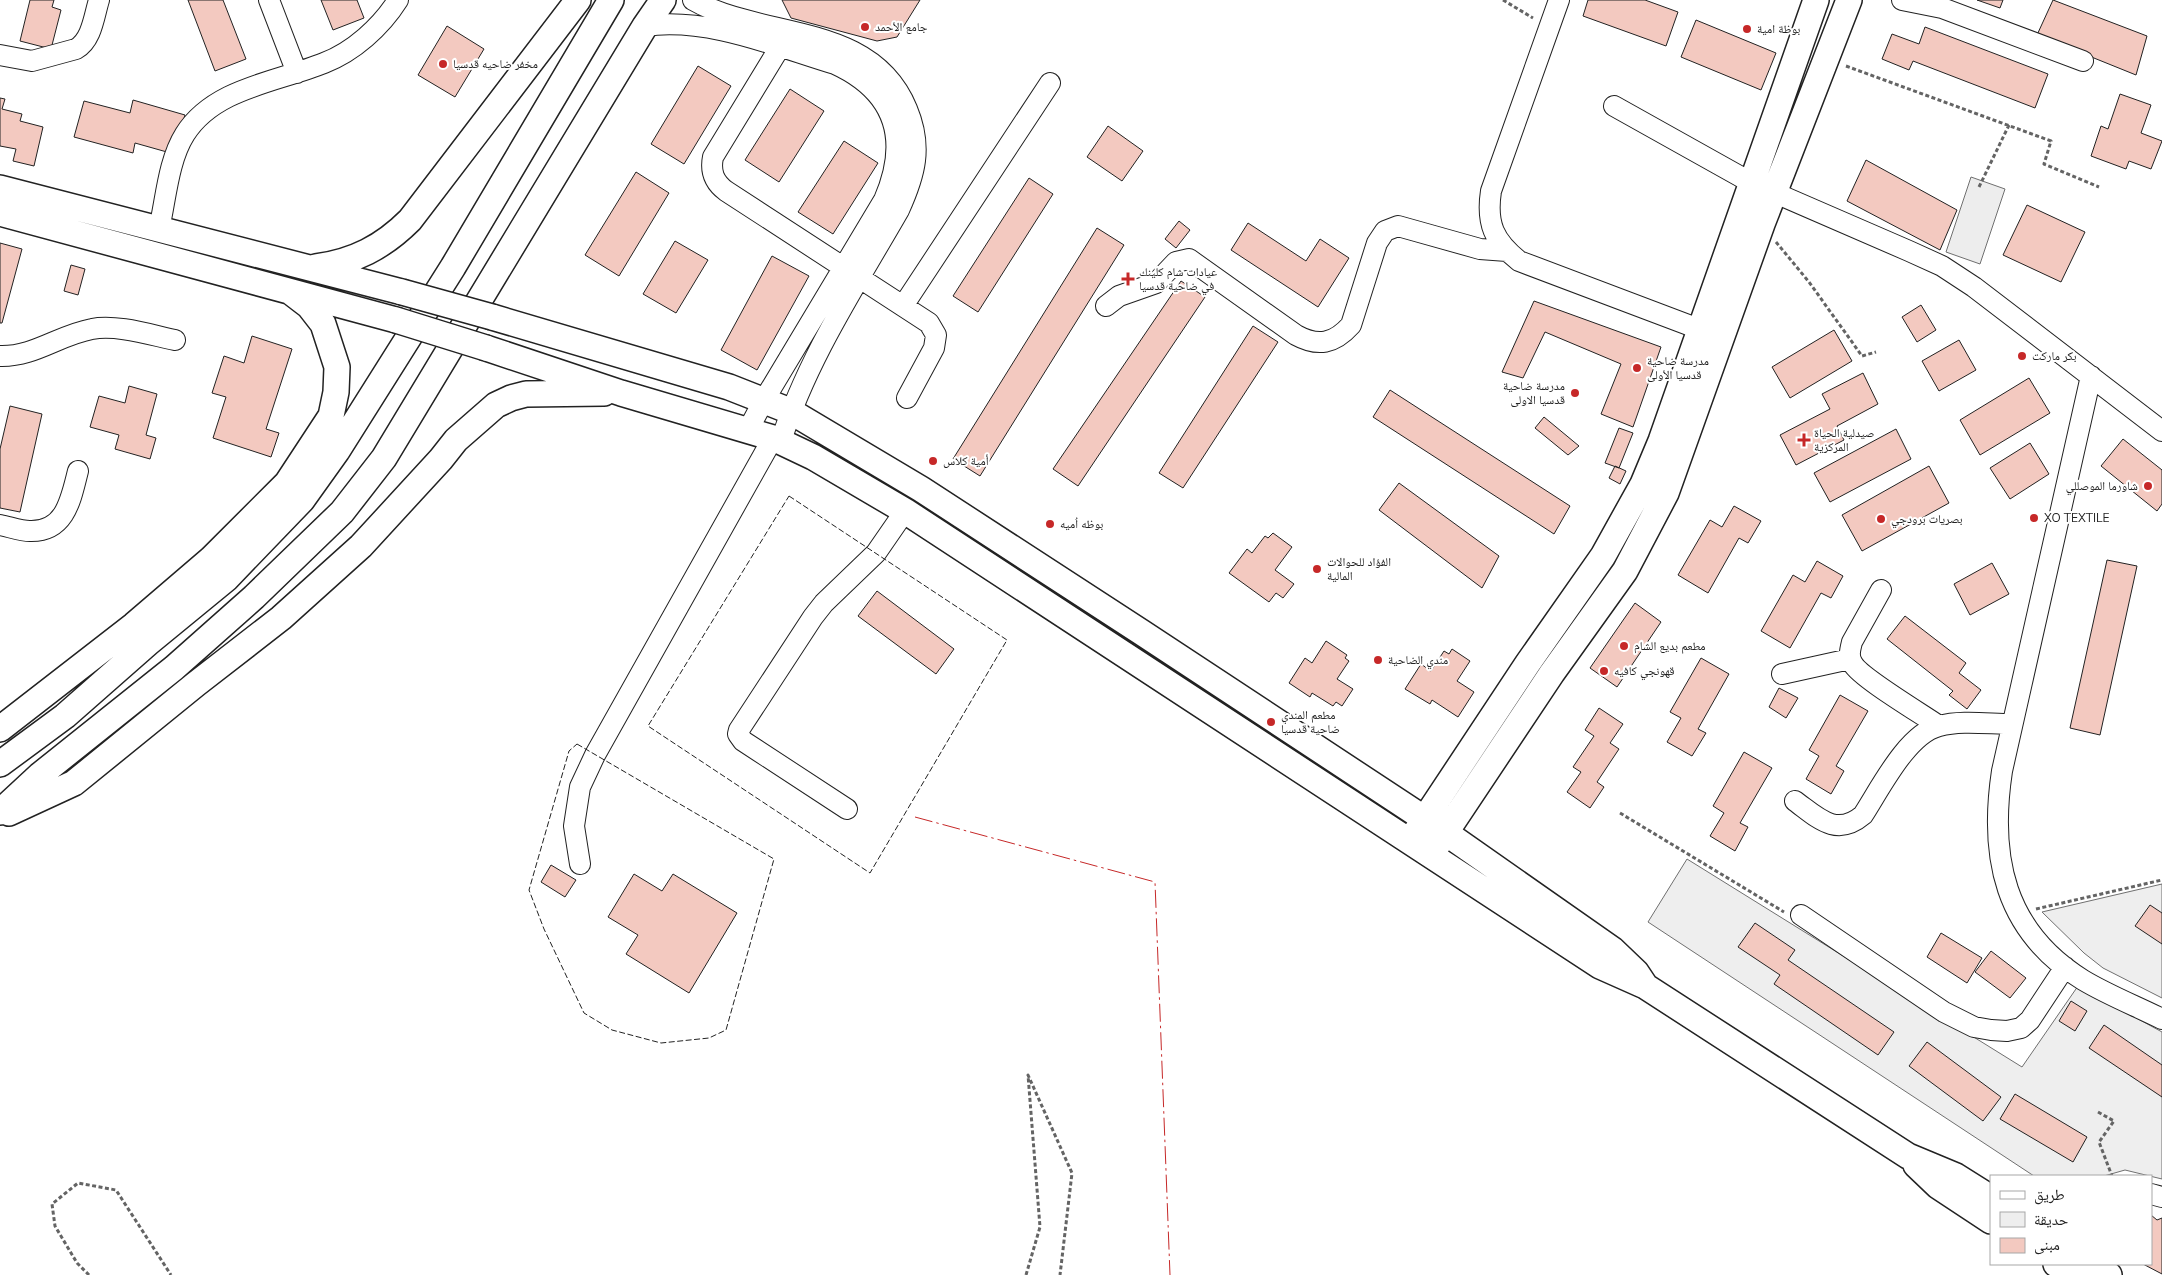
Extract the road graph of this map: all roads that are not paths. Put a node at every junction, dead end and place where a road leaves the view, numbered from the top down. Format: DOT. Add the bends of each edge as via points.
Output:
graph roads {
  1 [pos="99,0"];
  2 [pos="269,0"];
  3 [pos="398,0"];
  4 [pos="578,0"];
  5 [pos="611,0"];
  6 [pos="663,0"];
  7 [pos="693,0"];
  8 [pos="1559,0"];
  9 [pos="1816,0"];
  10 [pos="1853,0"];
  11 [pos="1902,0"];
  12 [pos="645,26"];
  13 [pos="780,47"];
  14 [pos="0,55"];
  15 [pos="2083,61"];
  16 [pos="297,73"];
  17 [pos="1050,83"];
  18 [pos="1614,106"];
  19 [pos="1750,182"];
  20 [pos="0,188"];
  21 [pos="1774,192"];
  22 [pos="0,213"];
  23 [pos="159,229"];
  24 [pos="1506,251"];
  25 [pos="310,268"];
  26 [pos="852,273"];
  27 [pos="292,292"];
  28 [pos="903,306"];
  29 [pos="1106,306"];
  30 [pos="1710,321"];
  31 [pos="175,340"];
  32 [pos="0,356"];
  33 [pos="1701,359"];
  34 [pos="2091,376"];
  35 [pos="621,393"];
  36 [pos="907,398"];
  37 [pos="764,400"];
  38 [pos="790,411"];
  39 [pos="748,430"];
  40 [pos="2162,431"];
  41 [pos="777,439"];
  42 [pos="78,471"];
  43 [pos="905,511"];
  44 [pos="0,525"];
  45 [pos="1881,590"];
  46 [pos="1141,632"];
  47 [pos="1127,655"];
  48 [pos="1850,659"];
  49 [pos="1782,674"];
  50 [pos="2012,724"];
  51 [pos="1938,726"];
  52 [pos="0,729"];
  53 [pos="0,764"];
  54 [pos="1389,796"];
  55 [pos="1795,801"];
  56 [pos="847,809"];
  57 [pos="0,812"];
  58 [pos="0,817"];
  59 [pos="1374,818"];
  60 [pos="1425,819"];
  61 [pos="1446,833"];
  62 [pos="1410,842"];
  63 [pos="1476,855"];
  64 [pos="1431,856"];
  65 [pos="580,864"];
  66 [pos="1462,875"];
  67 [pos="1801,915"];
  68 [pos="2065,967"];
  69 [pos="1646,986"];
  70 [pos="2162,1019"];
  71 [pos="1908,1156"];
  72 [pos="1990,1197"];
  73 [pos="1990,1220"];
  74 [pos="2058,1265"];
  75 [pos="2094,1265"];
  76 [pos="2074,1275"];
  77 [pos="2109,1275"];
  1 -- 14 [label="street" via="88,37 76,49 32,61"];
  2 -- 16 [label="street"];
  3 -- 16 [label="street" via="376,28 352,48 326,63"];
  4 -- 25 [label="main road" via="410,220 375,249 354,259"];
  5 -- 53 [label="main road" via="452,267 337,451 302,500 226,579 65,716"];
  6 -- 12 [label="main road"];
  7 -- 26 [label="street" via="714,10 843,46 882,70 901,94 913,122 916,153 911,183 899,210"];
  8 -- 24 [label="street" via="1491,192 1488,207 1491,223"];
  9 -- 19 [label="main road"];
  10 -- 21 [label="main road" via="1826,59"];
  11 -- 15 [label="street" via="1942,8"];
  12 -- 13 [label="street" via="700,25"];
  12 -- 57 [label="main road" via="384,458 342,512 174,668 94,730"];
  13 -- 26 [label="street" via="854,73 870,85 885,105 895,128 898,153 894,178"];
  13 -- 26 [label="street" via="713,157 712,173 726,192"];
  16 -- 23 [label="street" via="222,100 201,115 185,135 175,159"];
  17 -- 28 [label="street"];
  18 -- 19 [label="street"];
  19 -- 21 [label="street"];
  19 -- 30 [label="main road"];
  20 -- 23 [label="main road"];
  21 -- 30 [label="main road" via="1762,224"];
  21 -- 34 [label="street" via="1942,266"];
  22 -- 27 [label="main road"];
  23 -- 25 [label="main road"];
  24 -- 29 [label="street" via="1480,249 1405,227 1391,227 1379,236 1352,325 1343,334 1320,343 1296,335 1189,259 1176,262 1156,283 1119,296"];
  24 -- 30 [label="street" via="1519,261"];
  25 -- 37 [label="main road, bridge" via="492,317"];
  26 -- 28 [label="street"];
  26 -- 37 [label="street"];
  26 -- 38 [label="street"];
  27 -- 35 [label="main road, bridge" via="396,320"];
  27 -- 52 [label="main road" via="323,324 337,367 331,416 287,483 211,558 134,625"];
  28 -- 36 [label="street" via="929,323 936,334 934,348"];
  30 -- 33 [label="main road"];
  31 -- 32 [label="street" via="98,328 28,353"];
  33 -- 60 [label="main road" via="1612,540"];
  33 -- 61 [label="main road" via="1666,493 1625,571 1552,673"];
  34 -- 40 [label="street"];
  34 -- 50 [label="street"];
  35 -- 39 [label="main road"];
  35 -- 58 [label="main road" via="526,394 496,405 456,440 361,546 281,618 74,783"];
  37 -- 38 [label="main road"];
  37 -- 39 [label="street"];
  38 -- 41 [label="street"];
  38 -- 46 [label="main road" via="921,489"];
  39 -- 41 [label="main road"];
  41 -- 43 [label="main road"];
  41 -- 65 [label="street" via="595,755 580,787 574,826"];
  42 -- 44 [label="street" via="70,503 54,525 29,531"];
  43 -- 47 [label="main road"];
  43 -- 56 [label="street" via="876,552 813,617 738,730 743,741"];
  45 -- 48 [label="street" via="1852,642"];
  46 -- 47 [label="main road"];
  46 -- 54 [label="main road"];
  47 -- 59 [label="main road"];
  48 -- 49 [label="street"];
  48 -- 51 [label="street" via="1860,672"];
  50 -- 51 [label="street"];
  50 -- 68 [label="street" via="1997,801 1999,859 2018,913 2031,933"];
  51 -- 55 [label="street" via="1927,730 1909,745 1863,815 1855,822 1836,826 1826,823"];
  54 -- 59 [label="main road" via="1387,807"];
  54 -- 60 [label="main road"];
  59 -- 62 [label="main road"];
  60 -- 61 [label="main road"];
  60 -- 62 [label="main road"];
  61 -- 63 [label="main road"];
  61 -- 64 [label="main road"];
  62 -- 64 [label="main road"];
  63 -- 66 [label="main road" via="1463,864"];
  63 -- 69 [label="main road" via="1613,950"];
  64 -- 66 [label="main road"];
  66 -- 69 [label="main road" via="1600,966"];
  67 -- 68 [label="street" via="1944,1012 1966,1024 1991,1030 2021,1028 2030,1020"];
  68 -- 70 [label="street" via="2101,990"];
  69 -- 71 [label="main road"];
  71 -- 72 [label="main road" via="1956,1176"];
  71 -- 73 [label="main road" via="1938,1186"];
  74 -- 76 [label="main road"];
  75 -- 77 [label="main road"];
}
